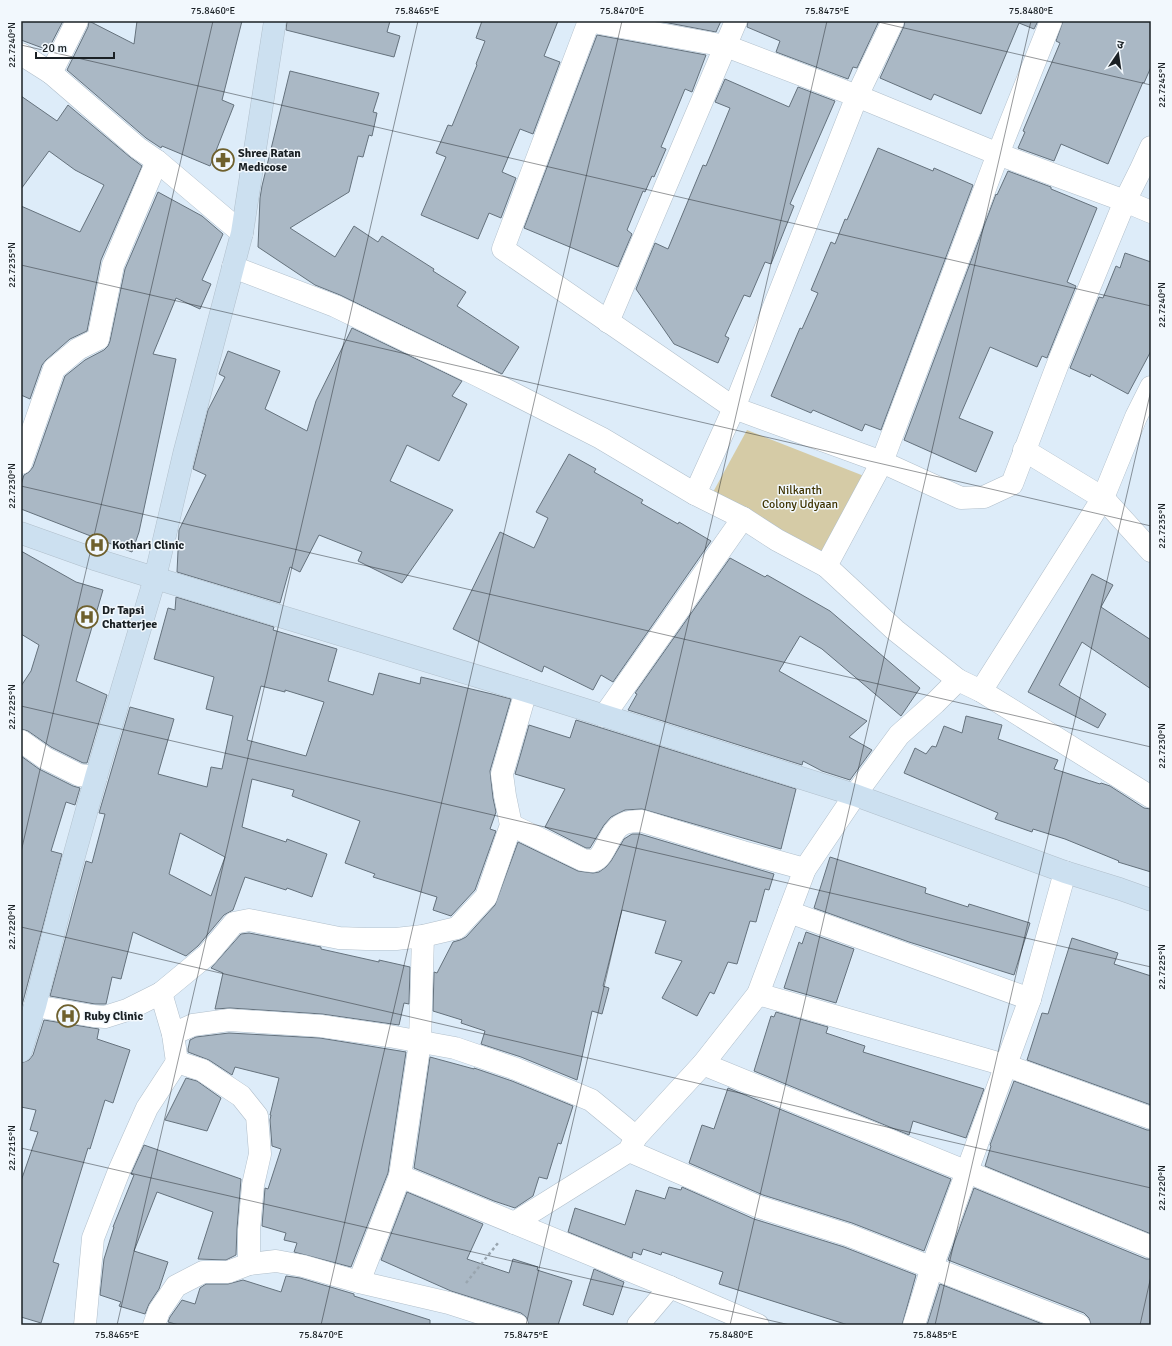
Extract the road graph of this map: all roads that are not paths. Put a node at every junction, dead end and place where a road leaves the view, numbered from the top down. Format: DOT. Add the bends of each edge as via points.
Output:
graph roads {
  1 [pos="78,21"];
  2 [pos="275,21"];
  3 [pos="588,21"];
  4 [pos="736,21"];
  5 [pos="893,21"];
  6 [pos="1051,21"];
  7 [pos="726,46"];
  8 [pos="21,54"];
  9 [pos="51,73"];
  10 [pos="857,96"];
  11 [pos="1151,147"];
  12 [pos="998,154"];
  13 [pos="157,161"];
  14 [pos="1124,201"];
  15 [pos="1151,212"];
  16 [pos="242,233"];
  17 [pos="234,267"];
  18 [pos="608,322"];
  19 [pos="1151,387"];
  20 [pos="734,408"];
  21 [pos="1143,421"];
  22 [pos="1024,450"];
  23 [pos="882,462"];
  24 [pos="21,463"];
  25 [pos="695,494"];
  26 [pos="1103,498"];
  27 [pos="743,518"];
  28 [pos="22,535"];
  29 [pos="1151,551"];
  30 [pos="826,566"];
  31 [pos="155,578"];
  32 [pos="958,680"];
  33 [pos="526,691"];
  34 [pos="981,691"];
  35 [pos="604,716"];
  36 [pos="21,741"];
  37 [pos="96,777"];
  38 [pos="855,795"];
  39 [pos="1151,797"];
  40 [pos="511,825"];
  41 [pos="805,869"];
  42 [pos="1064,872"];
  43 [pos="1151,900"];
  44 [pos="789,912"];
  45 [pos="423,936"];
  46 [pos="161,993"];
  47 [pos="758,994"];
  48 [pos="1030,999"];
  49 [pos="35,1006"];
  50 [pos="173,1034"];
  51 [pos="420,1042"];
  52 [pos="21,1051"];
  53 [pos="177,1062"];
  54 [pos="703,1064"];
  55 [pos="1005,1065"];
  56 [pos="1151,1118"];
  57 [pos="632,1144"];
  58 [pos="967,1172"];
  59 [pos="400,1176"];
  60 [pos="514,1223"];
  61 [pos="1151,1247"];
  62 [pos="249,1264"];
  63 [pos="932,1267"];
  64 [pos="359,1282"];
  65 [pos="670,1287"];
  66 [pos="85,1325"];
  67 [pos="154,1325"];
  68 [pos="517,1325"];
  69 [pos="638,1325"];
  70 [pos="758,1325"];
  71 [pos="914,1325"];
  72 [pos="1079,1325"];
  1 -- 9 [label="street"];
  2 -- 16 [label="main road"];
  3 -- 7 [label="street"];
  3 -- 18 [label="street" via="503,249"];
  4 -- 7 [label="street"];
  5 -- 10 [label="street"];
  6 -- 12 [label="street"];
  7 -- 10 [label="street"];
  7 -- 18 [label="street"];
  8 -- 9 [label="street"];
  9 -- 13 [label="street" via="138,148"];
  10 -- 12 [label="street"];
  10 -- 20 [label="street"];
  11 -- 14 [label="street"];
  12 -- 14 [label="street"];
  12 -- 23 [label="street"];
  13 -- 16 [label="street"];
  13 -- 24 [label="street" via="113,265 98,339 78,349 54,369"];
  14 -- 15 [label="street"];
  14 -- 22 [label="street"];
  16 -- 17 [label="main road"];
  17 -- 25 [label="street" via="334,306 478,376 601,438"];
  17 -- 31 [label="main road" via="184,454"];
  18 -- 20 [label="street"];
  19 -- 21 [label="street"];
  20 -- 23 [label="street"];
  20 -- 25 [label="street"];
  21 -- 26 [label="street"];
  22 -- 23 [label="street" via="1012,484 984,497 961,498"];
  22 -- 26 [label="street"];
  23 -- 30 [label="street"];
  25 -- 27 [label="street"];
  26 -- 29 [label="street"];
  26 -- 34 [label="street"];
  27 -- 30 [label="street" via="777,540"];
  27 -- 35 [label="street"];
  28 -- 31 [label="main road"];
  30 -- 32 [label="street" via="895,630"];
  31 -- 33 [label="main road"];
  31 -- 37 [label="main road"];
  32 -- 34 [label="street"];
  32 -- 38 [label="street" via="898,735"];
  33 -- 35 [label="main road"];
  33 -- 40 [label="street" via="502,774"];
  34 -- 39 [label="street"];
  35 -- 38 [label="main road"];
  36 -- 37 [label="street" via="45,758 79,775"];
  37 -- 49 [label="main road"];
  38 -- 41 [label="street"];
  38 -- 42 [label="main road"];
  40 -- 41 [label="street" via="583,860 592,861 598,858 613,832 621,824 642,821"];
  40 -- 45 [label="street" via="486,897 457,928"];
  41 -- 44 [label="street"];
  42 -- 43 [label="main road"];
  42 -- 48 [label="street"];
  44 -- 47 [label="street"];
  44 -- 48 [label="street"];
  45 -- 46 [label="street" via="366,940 249,920 234,923 207,955"];
  45 -- 51 [label="street"];
  46 -- 49 [label="street" via="126,1010 105,1016"];
  46 -- 50 [label="street"];
  47 -- 54 [label="street"];
  47 -- 55 [label="street"];
  48 -- 55 [label="street"];
  49 -- 52 [label="main road"];
  50 -- 51 [label="street" via="193,1025 229,1020 321,1026"];
  50 -- 53 [label="street"];
  51 -- 57 [label="street" via="455,1048 516,1069 591,1100"];
  51 -- 59 [label="street"];
  53 -- 62 [label="street" via="202,1070 241,1096 257,1116 260,1154 253,1185"];
  53 -- 66 [label="street" via="147,1108 93,1238"];
  54 -- 57 [label="street"];
  54 -- 58 [label="street"];
  55 -- 56 [label="street"];
  55 -- 58 [label="street"];
  57 -- 60 [label="street"];
  57 -- 63 [label="street" via="759,1207 848,1235"];
  58 -- 61 [label="street"];
  58 -- 63 [label="street"];
  59 -- 60 [label="street"];
  59 -- 64 [label="street"];
  60 -- 65 [label="street"];
  62 -- 64 [label="street" via="276,1261"];
  62 -- 67 [label="street" via="228,1272 203,1272 176,1286"];
  63 -- 71 [label="street"];
  63 -- 72 [label="street"];
  64 -- 68 [label="street" via="449,1303"];
  65 -- 69 [label="street"];
  65 -- 70 [label="street"];
}
